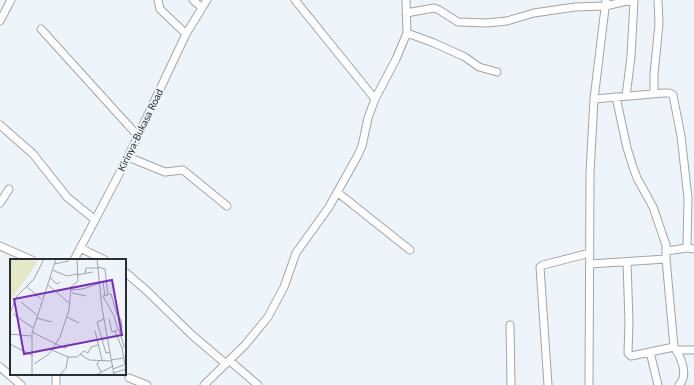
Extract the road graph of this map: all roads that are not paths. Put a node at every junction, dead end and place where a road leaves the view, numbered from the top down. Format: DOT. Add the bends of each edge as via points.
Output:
graph roads {
  1 [pos="11,0"];
  2 [pos="158,0"];
  3 [pos="193,0"];
  4 [pos="207,0"];
  5 [pos="295,0"];
  6 [pos="406,0"];
  7 [pos="633,0"];
  8 [pos="658,0"];
  9 [pos="606,3"];
  10 [pos="202,8"];
  11 [pos="406,12"];
  12 [pos="0,21"];
  13 [pos="41,29"];
  14 [pos="407,33"];
  15 [pos="186,34"];
  16 [pos="496,72"];
  17 [pos="654,94"];
  18 [pos="626,96"];
  19 [pos="616,97"];
  20 [pos="594,98"];
  21 [pos="375,99"];
  22 [pos="0,125"];
  23 [pos="138,136"];
  24 [pos="128,157"];
  25 [pos="9,189"];
  26 [pos="337,192"];
  27 [pos="0,203"];
  28 [pos="228,206"];
  29 [pos="94,219"];
  30 [pos="0,246"];
  31 [pos="80,248"];
  32 [pos="690,248"];
  33 [pos="410,250"];
  34 [pos="667,251"];
  35 [pos="590,253"];
  36 [pos="30,259"];
  37 [pos="74,259"];
  38 [pos="103,259"];
  39 [pos="666,260"];
  40 [pos="627,262"];
  41 [pos="590,264"];
  42 [pos="126,273"];
  43 [pos="510,325"];
  44 [pos="675,349"];
  45 [pos="694,350"];
  46 [pos="650,352"];
  47 [pos="228,362"];
  48 [pos="0,367"];
  49 [pos="129,378"];
  50 [pos="21,385"];
  51 [pos="148,385"];
  52 [pos="204,385"];
  53 [pos="258,385"];
  54 [pos="512,385"];
  55 [pos="548,385"];
  56 [pos="589,385"];
  57 [pos="658,385"];
  58 [pos="679,385"];
  1 -- 12 [label="street"];
  2 -- 15 [label="street" via="160,9"];
  3 -- 10 [label="street"];
  4 -- 10 [label="street, Kirinya-Bukasa Road"];
  5 -- 21 [label="street"];
  6 -- 11 [label="street"];
  7 -- 9 [label="street"];
  7 -- 18 [label="street" via="631,57"];
  8 -- 17 [label="street" via="659,24"];
  9 -- 11 [label="street" via="534,13 487,23 458,22 434,8"];
  9 -- 20 [label="street"];
  10 -- 15 [label="street, Kirinya-Bukasa Road"];
  11 -- 14 [label="street"];
  13 -- 23 [label="street"];
  14 -- 16 [label="street"];
  14 -- 21 [label="street"];
  15 -- 23 [label="street, Kirinya-Bukasa Road"];
  17 -- 18 [label="street"];
  17 -- 32 [label="street" via="669,93 673,96 681,136 688,198"];
  18 -- 19 [label="street"];
  19 -- 20 [label="street"];
  19 -- 34 [label="street" via="633,167 653,207"];
  20 -- 35 [label="street" via="590,173"];
  21 -- 26 [label="street" via="362,146"];
  22 -- 29 [label="street" via="33,154 67,198"];
  23 -- 24 [label="street, Kirinya-Bukasa Road"];
  24 -- 28 [label="street" via="163,171 183,170"];
  24 -- 29 [label="street, Kirinya-Bukasa Road"];
  25 -- 27 [label="street"];
  26 -- 33 [label="street"];
  26 -- 47 [label="street" via="296,253 284,287 268,317"];
  29 -- 31 [label="street, Kirinya-Bukasa Road"];
  30 -- 36 [label="street"];
  31 -- 37 [label="street, Kirinya-Bukasa Road"];
  31 -- 38 [label="street"];
  32 -- 34 [label="street"];
  34 -- 39 [label="street"];
  35 -- 41 [label="street"];
  35 -- 55 [label="street" via="542,265 539,268"];
  39 -- 40 [label="street"];
  39 -- 44 [label="street"];
  40 -- 41 [label="street"];
  40 -- 46 [label="street" via="627,351 630,356"];
  41 -- 56 [label="street"];
  42 -- 47 [label="street" via="192,335"];
  43 -- 54 [label="street"];
  44 -- 45 [label="street"];
  44 -- 46 [label="street"];
  44 -- 58 [label="street" via="683,368 683,379"];
  46 -- 57 [label="street"];
  47 -- 52 [label="street"];
  47 -- 53 [label="street"];
  48 -- 50 [label="street"];
  49 -- 51 [label="street"];
}
